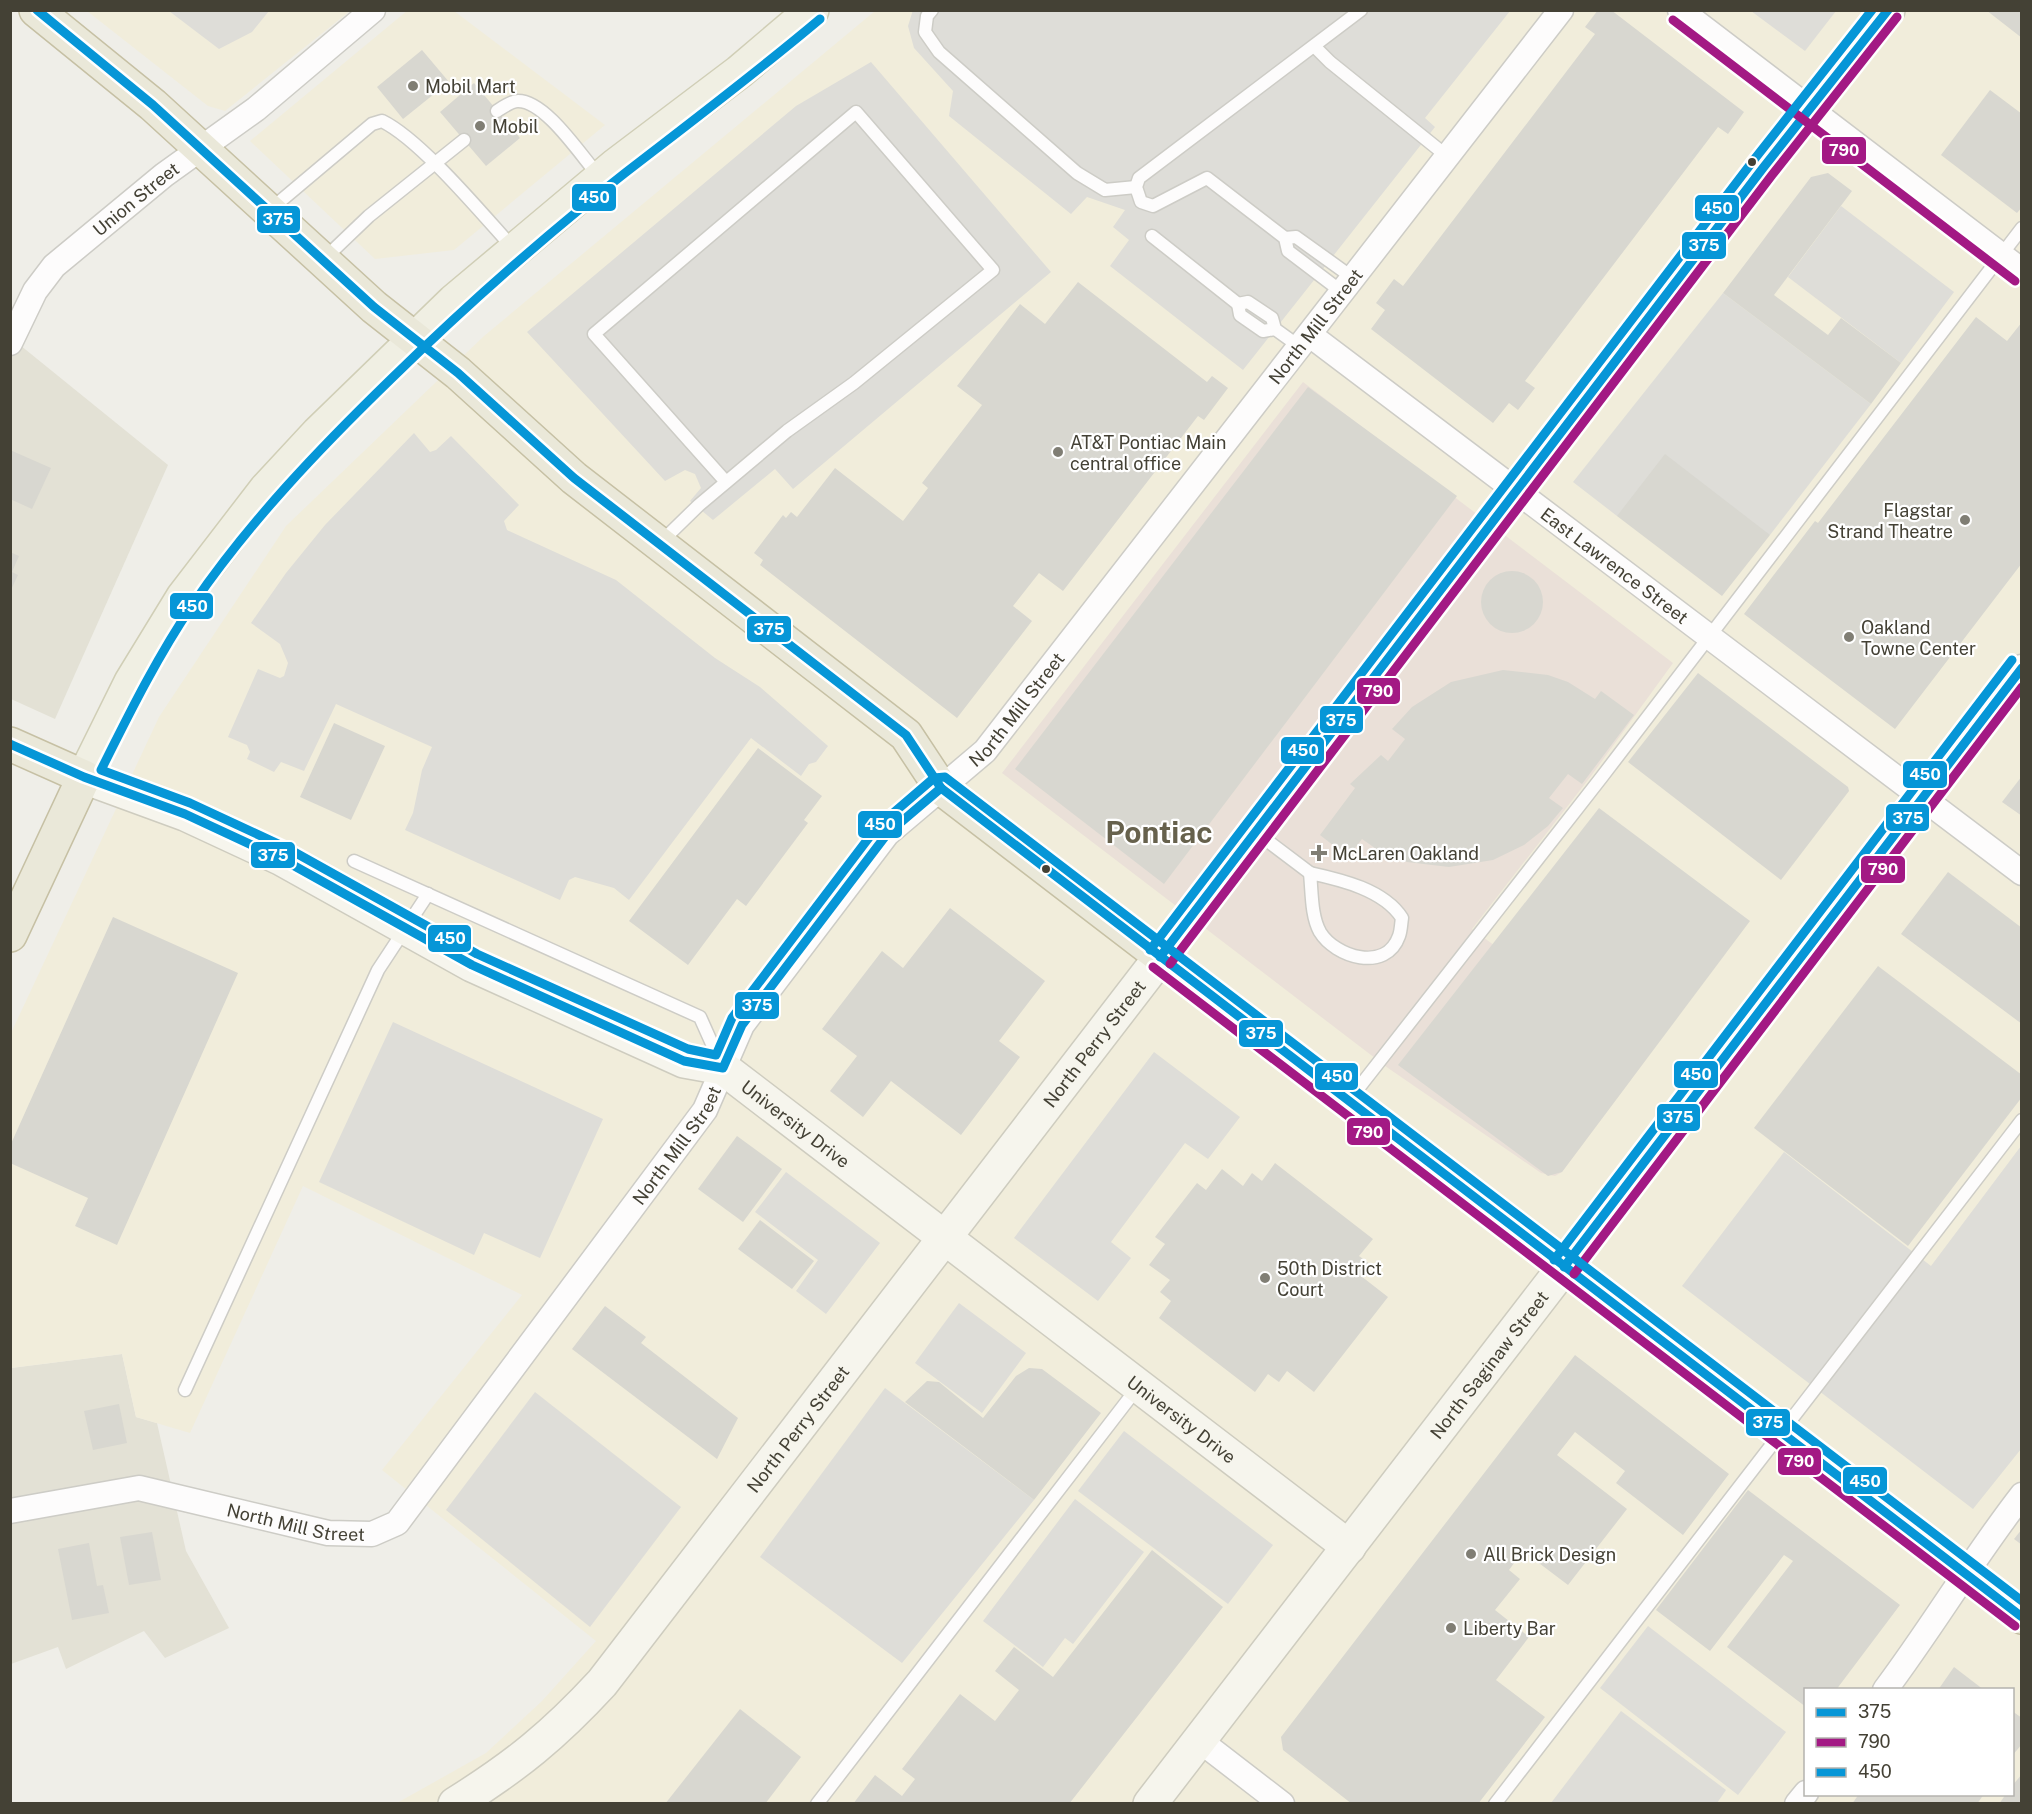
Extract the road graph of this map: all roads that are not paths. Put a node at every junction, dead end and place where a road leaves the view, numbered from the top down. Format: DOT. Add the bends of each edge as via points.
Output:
graph roads {
  1 [pos="36,10"];
  2 [pos="373,10"];
  3 [pos="812,10"];
  4 [pos="932,10"];
  5 [pos="1361,10"];
  6 [pos="1561,10"];
  7 [pos="1680,10"];
  8 [pos="1888,10"];
  9 [pos="1315,47"];
  10 [pos="1810,110"];
  11 [pos="497,111"];
  12 [pos="464,140"];
  13 [pos="201,148"];
  14 [pos="1448,157"];
  15 [pos="434,164"];
  16 [pos="600,178"];
  17 [pos="1136,187"];
  18 [pos="269,211"];
  19 [pos="2022,228"];
  20 [pos="1152,236"];
  21 [pos="1285,238"];
  22 [pos="515,250"];
  23 [pos="2000,255"];
  24 [pos="322,261"];
  25 [pos="2022,271"];
  26 [pos="1348,285"];
  27 [pos="414,339"];
  28 [pos="1305,341"];
  29 [pos="10,343"];
  30 [pos="726,482"];
  31 [pos="1517,492"];
  32 [pos="659,544"];
  33 [pos="1709,636"];
  34 [pos="2022,667"];
  35 [pos="10,744"];
  36 [pos="84,777"];
  37 [pos="941,788"];
  38 [pos="1922,796"];
  39 [pos="1256,832"];
  40 [pos="354,861"];
  41 [pos="1310,873"];
  42 [pos="2022,873"];
  43 [pos="428,894"];
  44 [pos="405,927"];
  45 [pos="10,935"];
  46 [pos="1160,957"];
  47 [pos="723,1068"];
  48 [pos="1349,1101"];
  49 [pos="2022,1119"];
  50 [pos="945,1238"];
  51 [pos="1564,1267"];
  52 [pos="1138,1386"];
  53 [pos="184,1390"];
  54 [pos="1782,1431"];
  55 [pos="2022,1495"];
  56 [pos="10,1511"];
  57 [pos="1349,1547"];
  58 [pos="1967,1574"];
  59 [pos="2022,1617"];
  60 [pos="1886,1688"];
  61 [pos="1199,1740"];
  62 [pos="455,1803"];
  63 [pos="817,1803"];
  64 [pos="1150,1803"];
  65 [pos="1282,1803"];
  66 [pos="1495,1803"];
  1 -- 13 [label="highway"];
  2 -- 13 [label="street, Union Street" via="256,109"];
  3 -- 16 [label="main road" via="739,72"];
  4 -- 17 [label="lane" via="925,32 939,52 1077,173 1105,190"];
  5 -- 9 [label="lane"];
  6 -- 14 [label="street, North Mill Street"];
  7 -- 10 [label="street"];
  8 -- 10 [label="street, North Perry Street"];
  9 -- 14 [label="lane"];
  9 -- 17 [label="lane" via="1139,178"];
  10 -- 23 [label="street"];
  10 -- 31 [label="street, North Perry Street"];
  11 -- 16 [label="lane" via="516,101 532,103"];
  12 -- 15 [label="lane"];
  13 -- 18 [label="highway"];
  13 -- 29 [label="street, Union Street" via="54,266 35,291"];
  14 -- 26 [label="street, North Mill Street"];
  15 -- 18 [label="lane" via="395,127 382,121 372,124"];
  15 -- 22 [label="lane"];
  15 -- 24 [label="lane" via="369,216"];
  16 -- 22 [label="main road"];
  17 -- 21 [label="lane" via="1141,202 1153,206 1207,178"];
  18 -- 24 [label="highway"];
  19 -- 23 [label="lane"];
  20 -- 28 [label="lane" via="1238,304 1248,302 1272,318 1275,329"];
  21 -- 26 [label="lane" via="1296,237"];
  21 -- 26 [label="lane" via="1288,251"];
  22 -- 27 [label="main road"];
  23 -- 25 [label="street"];
  23 -- 33 [label="lane"];
  24 -- 27 [label="highway"];
  26 -- 28 [label="street, North Mill Street"];
  27 -- 32 [label="highway" via="458,373 574,478"];
  27 -- 36 [label="main road" via="318,433 216,551 152,646"];
  28 -- 31 [label="street, East Lawrence Street"];
  28 -- 37 [label="street, North Mill Street" via="985,752"];
  30 -- 30 [label="lane" via="993,270 856,112 594,334"];
  30 -- 32 [label="lane"];
  31 -- 33 [label="street, East Lawrence Street"];
  31 -- 39 [label="street, North Perry Street"];
  32 -- 37 [label="highway" via="906,735"];
  33 -- 38 [label="street, East Lawrence Street"];
  33 -- 48 [label="lane"];
  34 -- 38 [label="street, North Saginaw Street"];
  35 -- 36 [label="highway, University Drive"];
  36 -- 44 [label="street, University Drive" via="185,814 282,859"];
  36 -- 45 [label="highway"];
  37 -- 46 [label="highway"];
  37 -- 47 [label="street, North Mill Street" via="887,834 742,1025"];
  38 -- 42 [label="street, East Lawrence Street"];
  38 -- 51 [label="street, North Saginaw Street"];
  39 -- 41 [label="lane"];
  39 -- 46 [label="street, North Perry Street"];
  40 -- 43 [label="lane"];
  41 -- 41 [label="lane" via="1318,930 1328,944 1358,958 1376,957 1390,949 1399,937 1402,918 1392,903 1336,879"];
  43 -- 44 [label="lane"];
  43 -- 47 [label="lane" via="700,1017"];
  44 -- 47 [label="street, University Drive" via="472,965 684,1060"];
  44 -- 53 [label="lane" via="378,970"];
  46 -- 48 [label="highway"];
  46 -- 50 [label="street, North Perry Street"];
  47 -- 50 [label="street, University Drive"];
  47 -- 56 [label="street, North Mill Street" via="705,1110 409,1509 391,1527 372,1534 328,1533 139,1488"];
  48 -- 51 [label="highway"];
  49 -- 54 [label="lane"];
  50 -- 52 [label="street, University Drive"];
  50 -- 62 [label="street, North Perry Street" via="602,1683 520,1762"];
  51 -- 54 [label="highway"];
  51 -- 57 [label="street, North Saginaw Street"];
  52 -- 57 [label="street, University Drive"];
  52 -- 63 [label="lane"];
  54 -- 58 [label="highway"];
  54 -- 66 [label="lane"];
  55 -- 58 [label="street"];
  57 -- 61 [label="street, North Saginaw Street"];
  58 -- 59 [label="highway"];
  58 -- 60 [label="street"];
  61 -- 64 [label="street, North Saginaw Street"];
  61 -- 65 [label="street"];
}
